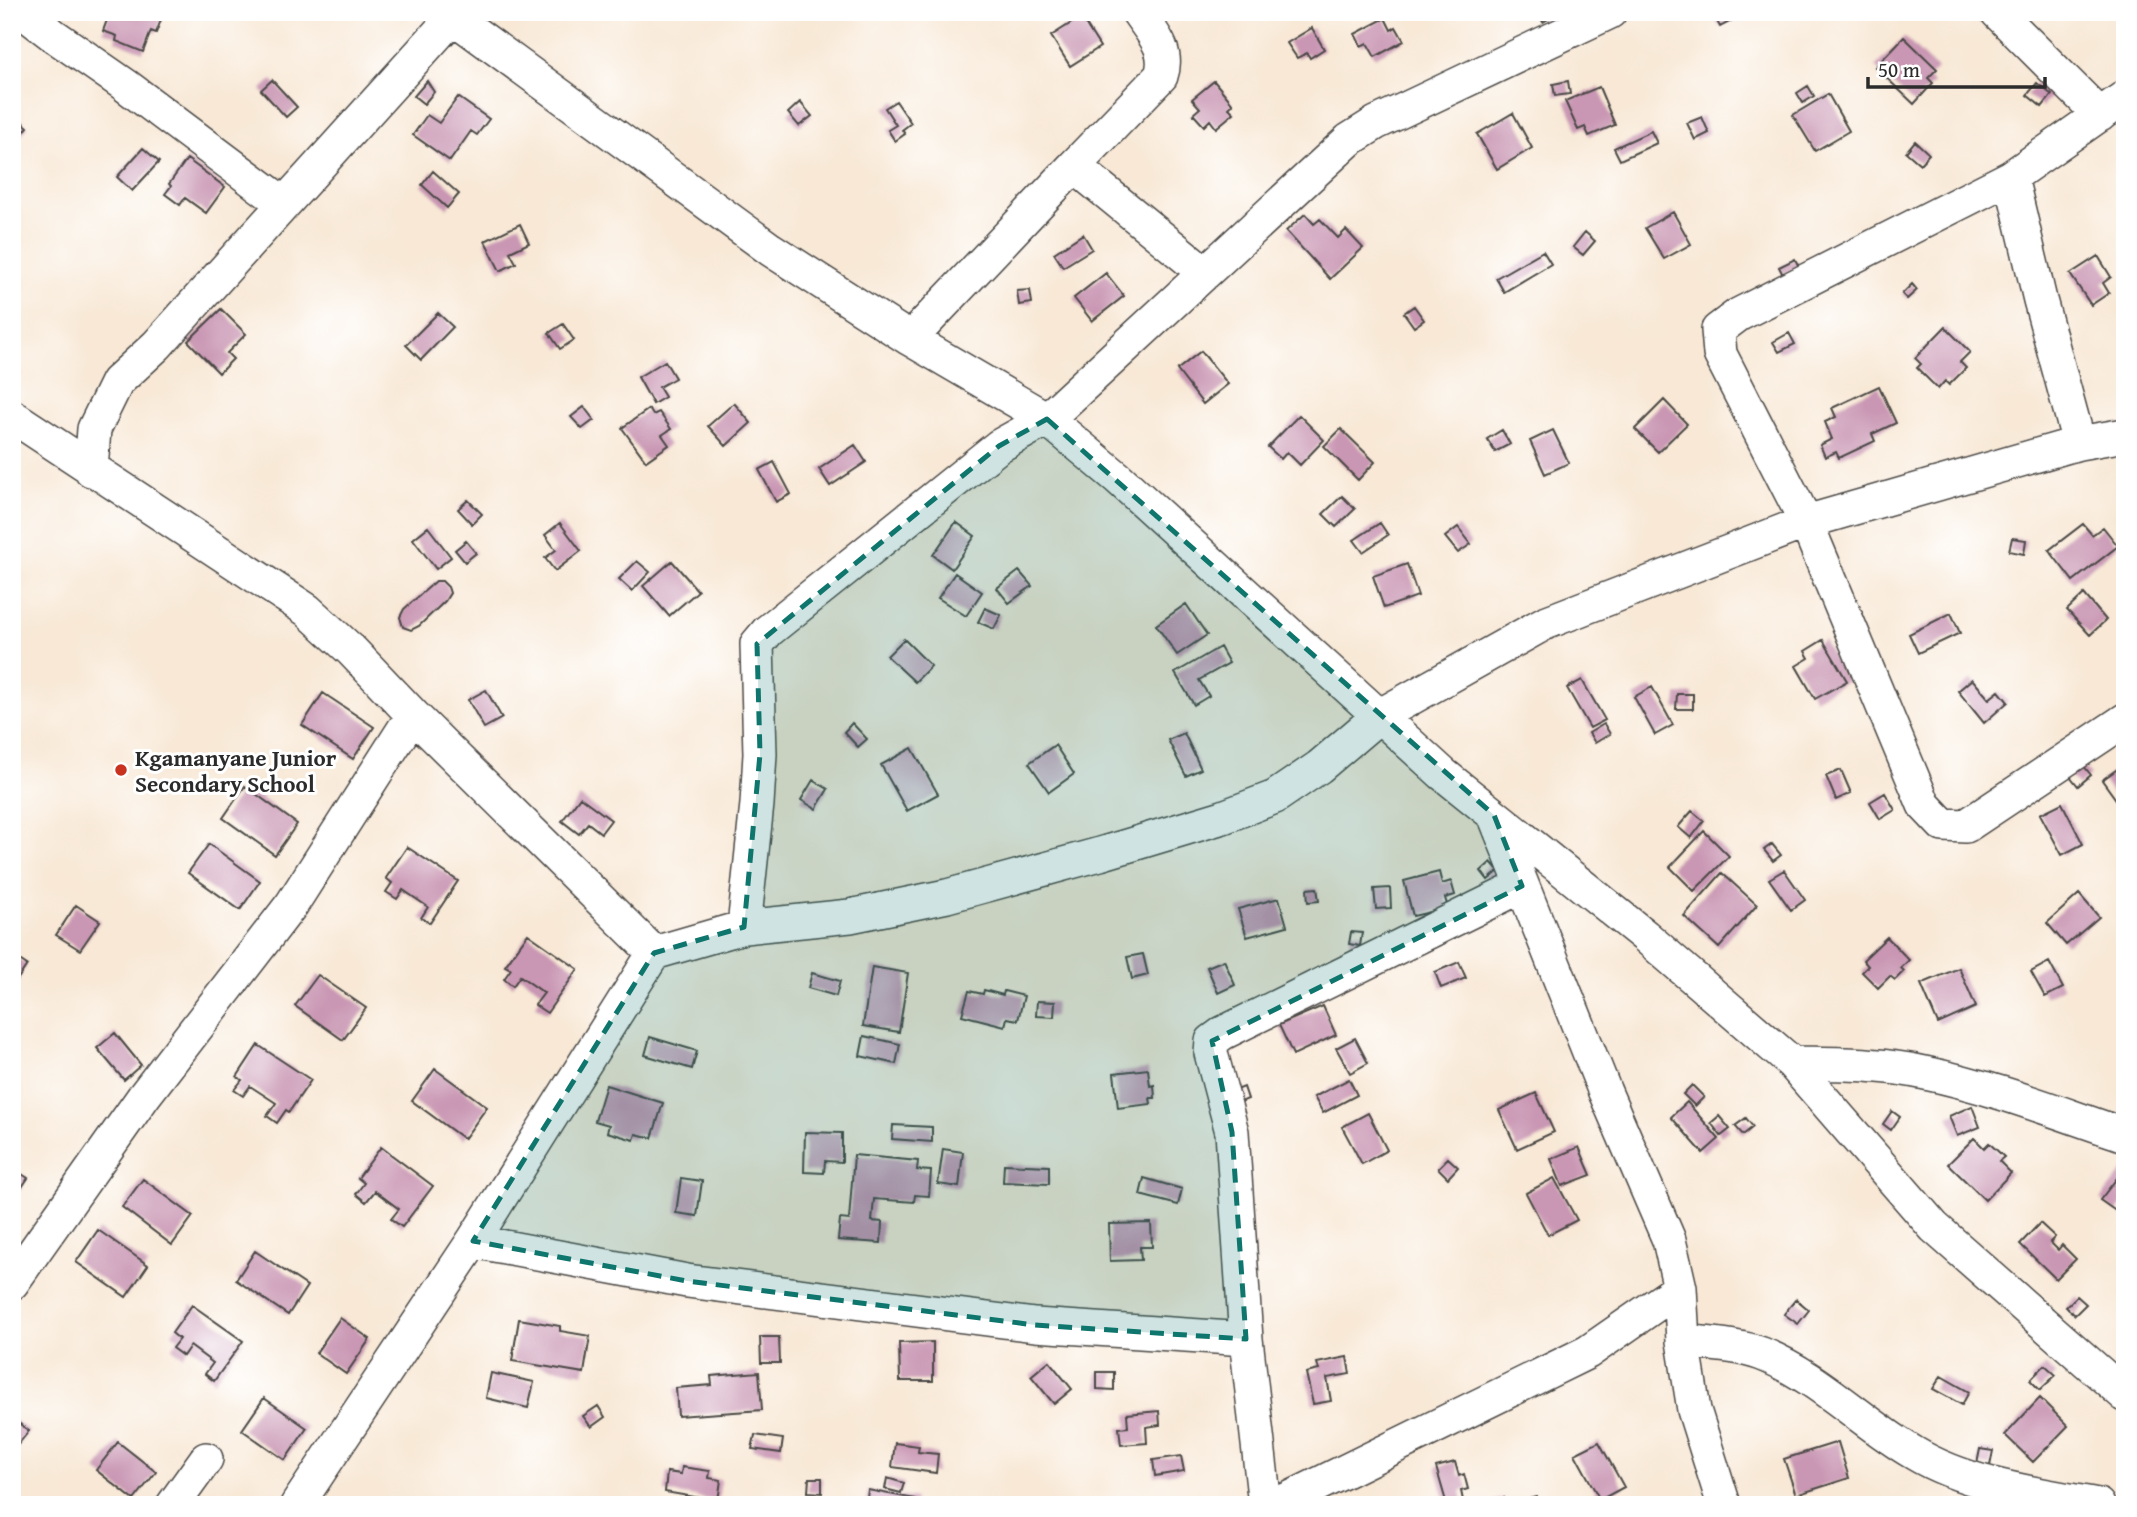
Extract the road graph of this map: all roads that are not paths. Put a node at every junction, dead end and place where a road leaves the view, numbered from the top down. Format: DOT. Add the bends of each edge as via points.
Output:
graph roads {
  1 [pos="23,12"];
  2 [pos="1138,12"];
  3 [pos="1610,12"];
  4 [pos="1997,12"];
  5 [pos="449,15"];
  6 [pos="60,24"];
  7 [pos="2112,106"];
  8 [pos="1074,166"];
  9 [pos="2011,177"];
  10 [pos="284,204"];
  11 [pos="1205,273"];
  12 [pos="910,339"];
  13 [pos="12,416"];
  14 [pos="1047,419"];
  15 [pos="2079,443"];
  16 [pos="2121,445"];
  17 [pos="91,470"];
  18 [pos="1806,522"];
  19 [pos="413,715"];
  20 [pos="1379,716"];
  21 [pos="2125,720"];
  22 [pos="1494,815"];
  23 [pos="1522,886"];
  24 [pos="744,927"];
  25 [pos="654,953"];
  26 [pos="1792,1063"];
  27 [pos="2125,1135"];
  28 [pos="473,1241"];
  29 [pos="12,1283"];
  30 [pos="1680,1288"];
  31 [pos="1246,1339"];
  32 [pos="1684,1341"];
  33 [pos="2119,1380"];
  34 [pos="205,1459"];
  35 [pos="173,1505"];
  36 [pos="297,1505"];
  37 [pos="1265,1505"];
  38 [pos="1276,1505"];
  39 [pos="1724,1505"];
  40 [pos="2098,1505"];
  1 -- 6 [label="street"];
  2 -- 8 [label="street" via="1163,51 1161,76"];
  3 -- 11 [label="street" via="1349,139"];
  4 -- 7 [label="street"];
  5 -- 10 [label="street"];
  5 -- 12 [label="street" via="770,249"];
  6 -- 10 [label="street" via="125,85"];
  7 -- 9 [label="street"];
  8 -- 11 [label="street"];
  8 -- 12 [label="street"];
  9 -- 15 [label="street"];
  9 -- 18 [label="street" via="1738,315 1718,330 1720,354"];
  10 -- 17 [label="street" via="157,345 117,382 94,429"];
  11 -- 14 [label="street"];
  12 -- 14 [label="street"];
  13 -- 17 [label="street"];
  14 -- 20 [label="street"];
  14 -- 24 [label="street" via="999,446 757,644 760,754"];
  15 -- 16 [label="street"];
  15 -- 18 [label="street"];
  17 -- 19 [label="street" via="307,610"];
  18 -- 20 [label="street" via="1545,623"];
  18 -- 21 [label="street" via="1924,805 1943,825 1966,826"];
  19 -- 25 [label="street"];
  19 -- 29 [label="street" via="292,904 144,1096"];
  20 -- 22 [label="street"];
  20 -- 24 [label="street" via="1275,797 1223,817 947,895 850,916"];
  22 -- 23 [label="street"];
  22 -- 26 [label="street"];
  23 -- 30 [label="street" via="1669,1240"];
  23 -- 31 [label="street" via="1212,1041 1211,1053 1233,1132"];
  24 -- 25 [label="street"];
  25 -- 28 [label="street"];
  26 -- 27 [label="street" via="1866,1064 1924,1072"];
  26 -- 33 [label="street" via="1934,1227"];
  28 -- 31 [label="street" via="713,1285 1035,1325"];
  28 -- 36 [label="street"];
  30 -- 32 [label="street"];
  30 -- 38 [label="street" via="1588,1352"];
  31 -- 37 [label="street"];
  32 -- 39 [label="street" via="1694,1410"];
  32 -- 40 [label="street" via="1761,1353 1799,1372 1915,1454 1970,1478"];
  34 -- 35 [label="street"];
}
